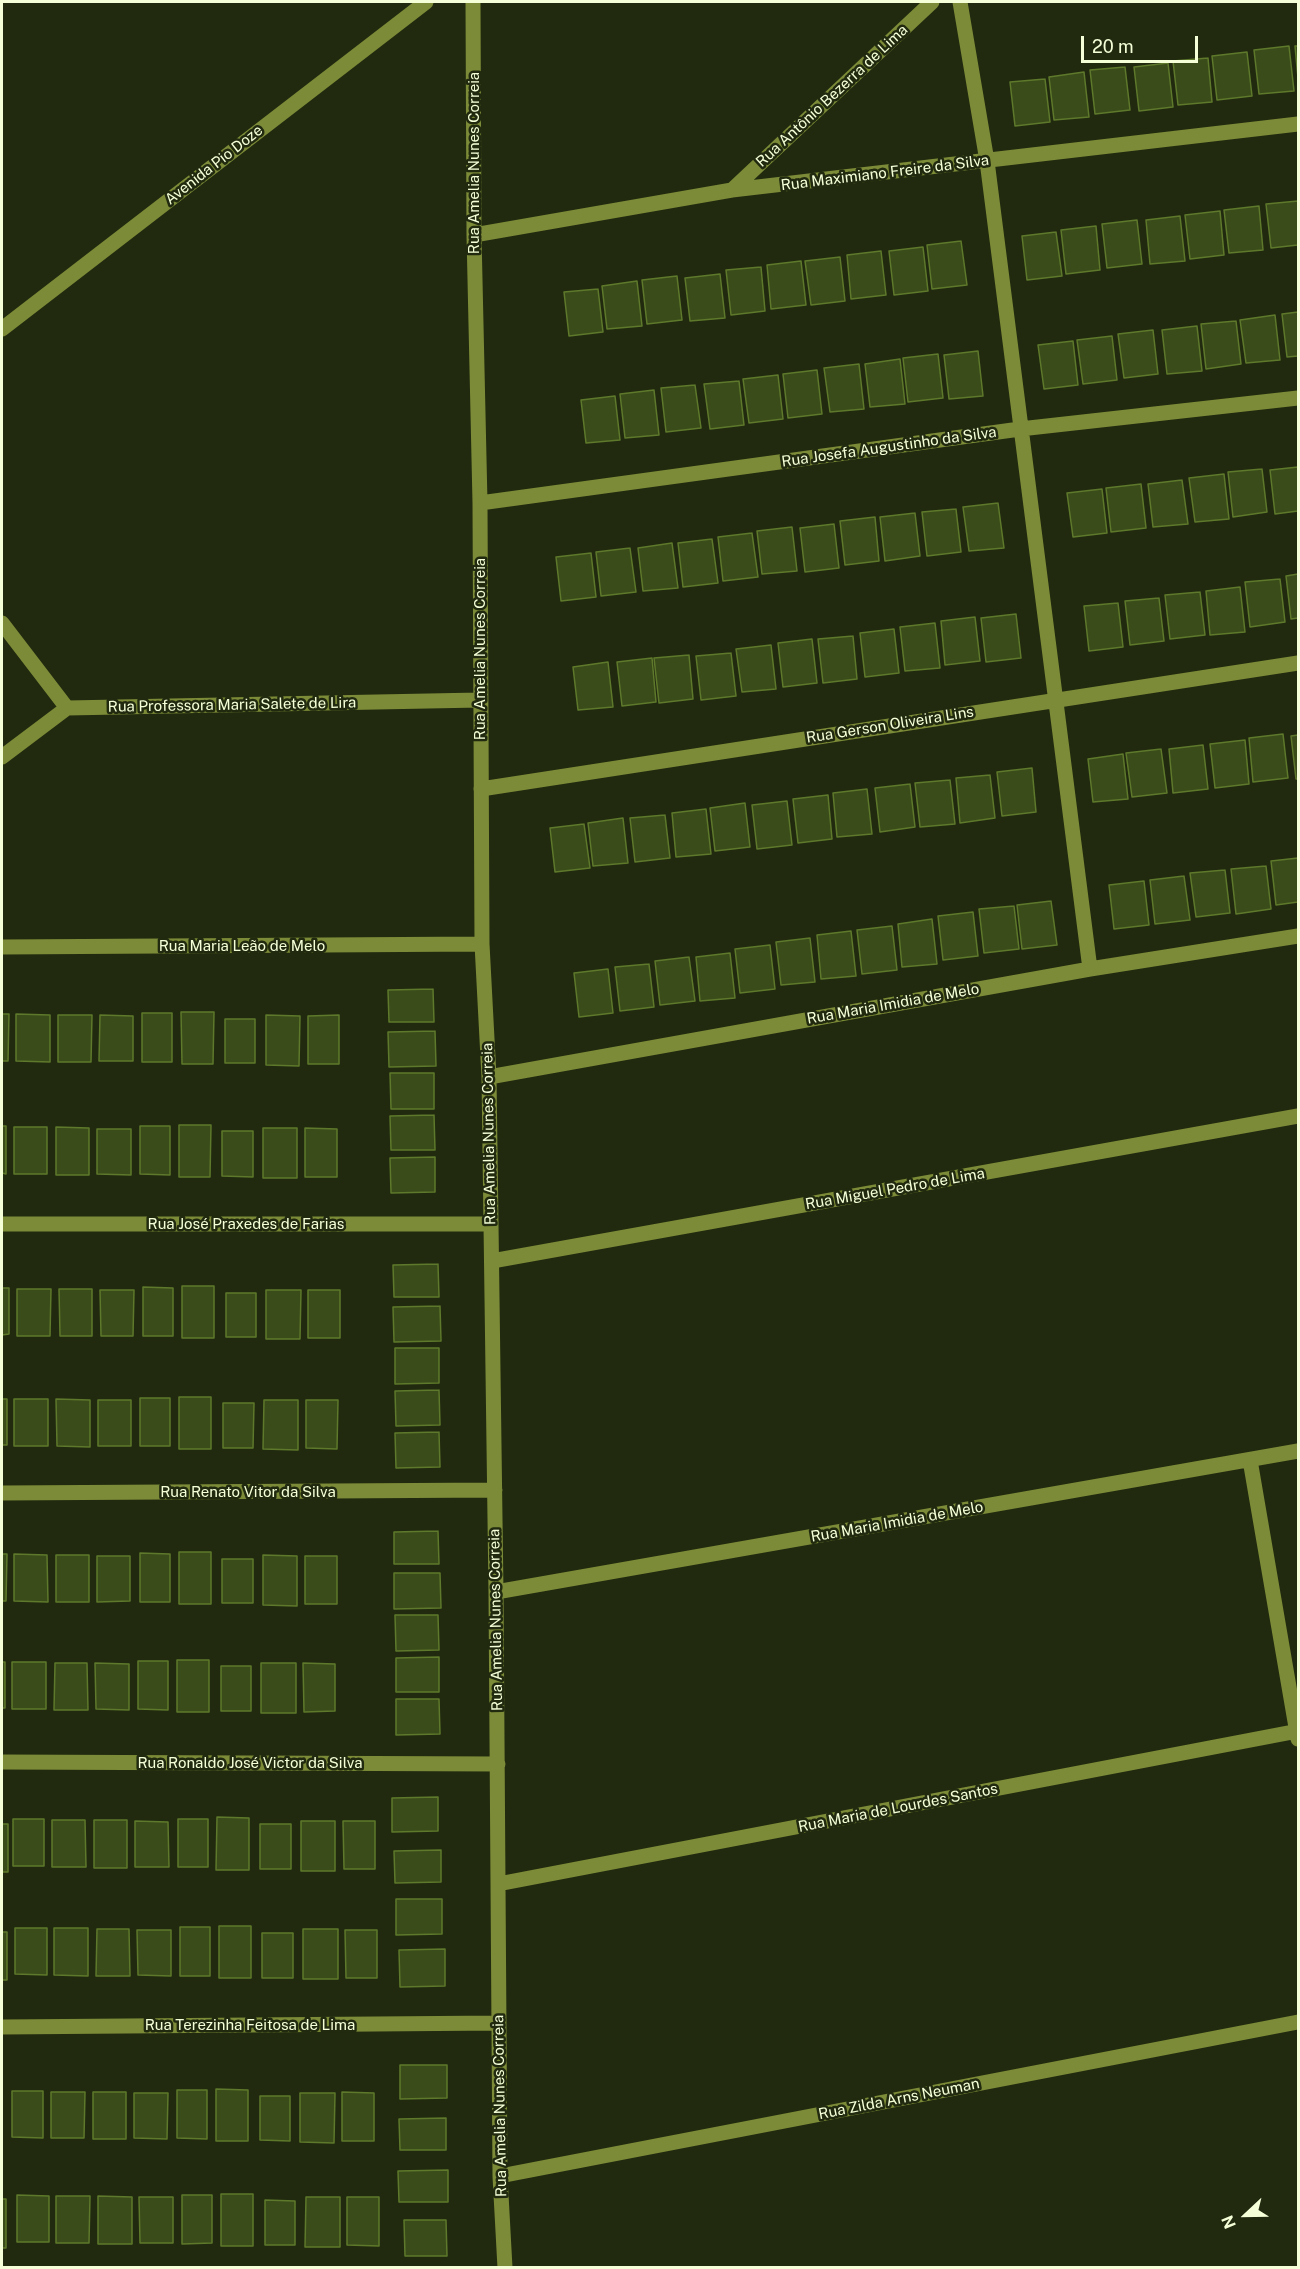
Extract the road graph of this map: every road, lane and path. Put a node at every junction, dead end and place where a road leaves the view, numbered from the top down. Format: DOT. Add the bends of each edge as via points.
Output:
graph roads {
  1 [pos="426,2"];
  2 [pos="472,2"];
  3 [pos="932,2"];
  4 [pos="960,2"];
  5 [pos="1299,123"];
  6 [pos="987,161"];
  7 [pos="732,190"];
  8 [pos="474,235"];
  9 [pos="2,329"];
  10 [pos="1299,398"];
  11 [pos="1020,429"];
  12 [pos="480,503"];
  13 [pos="2,623"];
  14 [pos="1299,663"];
  15 [pos="1056,699"];
  16 [pos="480,700"];
  17 [pos="67,708"];
  18 [pos="2,757"];
  19 [pos="481,789"];
  20 [pos="1299,936"];
  21 [pos="482,945"];
  22 [pos="2,947"];
  23 [pos="1090,969"];
  24 [pos="489,1077"];
  25 [pos="1299,1116"];
  26 [pos="2,1224"];
  27 [pos="490,1224"];
  28 [pos="492,1261"];
  29 [pos="1299,1451"];
  30 [pos="1250,1460"];
  31 [pos="495,1490"];
  32 [pos="2,1493"];
  33 [pos="496,1592"];
  34 [pos="1298,1734"];
  35 [pos="2,1762"];
  36 [pos="498,1764"];
  37 [pos="498,1884"];
  38 [pos="1299,2022"];
  39 [pos="499,2023"];
  40 [pos="2,2026"];
  41 [pos="500,2176"];
  42 [pos="505,2268"];
  1 -- 9 [label="street, Avenida Pio Doze"];
  2 -- 8 [label="street, Rua Amelia Nunes Correia"];
  3 -- 7 [label="street, Rua Antônio Bezerra de Lima"];
  4 -- 6 [label="street"];
  5 -- 6 [label="street, Rua Maximiano Freire da Silva"];
  6 -- 7 [label="street, Rua Maximiano Freire da Silva"];
  6 -- 11 [label="street"];
  7 -- 8 [label="street, Rua Maximiano Freire da Silva"];
  8 -- 12 [label="street, Rua Amelia Nunes Correia"];
  10 -- 11 [label="street, Rua Josefa Augustinho da Silva"];
  11 -- 12 [label="street, Rua Josefa Augustinho da Silva"];
  11 -- 15 [label="street"];
  12 -- 16 [label="street, Rua Amelia Nunes Correia"];
  13 -- 17 [label="street"];
  14 -- 15 [label="street, Rua Gerson Oliveira Lins"];
  15 -- 19 [label="street, Rua Gerson Oliveira Lins"];
  15 -- 23 [label="street"];
  16 -- 17 [label="street, Rua Professora Maria Salete de Lira"];
  16 -- 19 [label="street, Rua Amelia Nunes Correia"];
  17 -- 18 [label="street"];
  19 -- 21 [label="street, Rua Amelia Nunes Correia"];
  20 -- 23 [label="street, Rua Maria Imidia de Melo"];
  21 -- 22 [label="street, Rua Maria Leão de Melo"];
  21 -- 24 [label="street, Rua Amelia Nunes Correia"];
  23 -- 24 [label="street, Rua Maria Imidia de Melo"];
  24 -- 27 [label="street, Rua Amelia Nunes Correia"];
  25 -- 28 [label="street, Rua Miguel Pedro de Lima"];
  26 -- 27 [label="street, Rua José Praxedes de Farias"];
  27 -- 28 [label="street, Rua Amelia Nunes Correia"];
  28 -- 31 [label="street, Rua Amelia Nunes Correia"];
  29 -- 30 [label="street, Rua Maria Imidia de Melo"];
  30 -- 33 [label="street, Rua Maria Imidia de Melo"];
  30 -- 34 [label="street"];
  31 -- 32 [label="street, Rua Renato Vitor da Silva"];
  31 -- 33 [label="street, Rua Amelia Nunes Correia"];
  33 -- 36 [label="street, Rua Amelia Nunes Correia"];
  34 -- 37 [label="street, Rua Maria de Lourdes Santos"];
  35 -- 36 [label="street, Rua Ronaldo José Victor da Silva"];
  36 -- 37 [label="street, Rua Amelia Nunes Correia"];
  37 -- 39 [label="street, Rua Amelia Nunes Correia"];
  38 -- 41 [label="street, Rua Zilda Arns Neuman"];
  39 -- 40 [label="street, Rua Terezinha Feitosa de Lima"];
  39 -- 41 [label="street, Rua Amelia Nunes Correia"];
  41 -- 42 [label="street, Rua Amelia Nunes Correia"];
}
